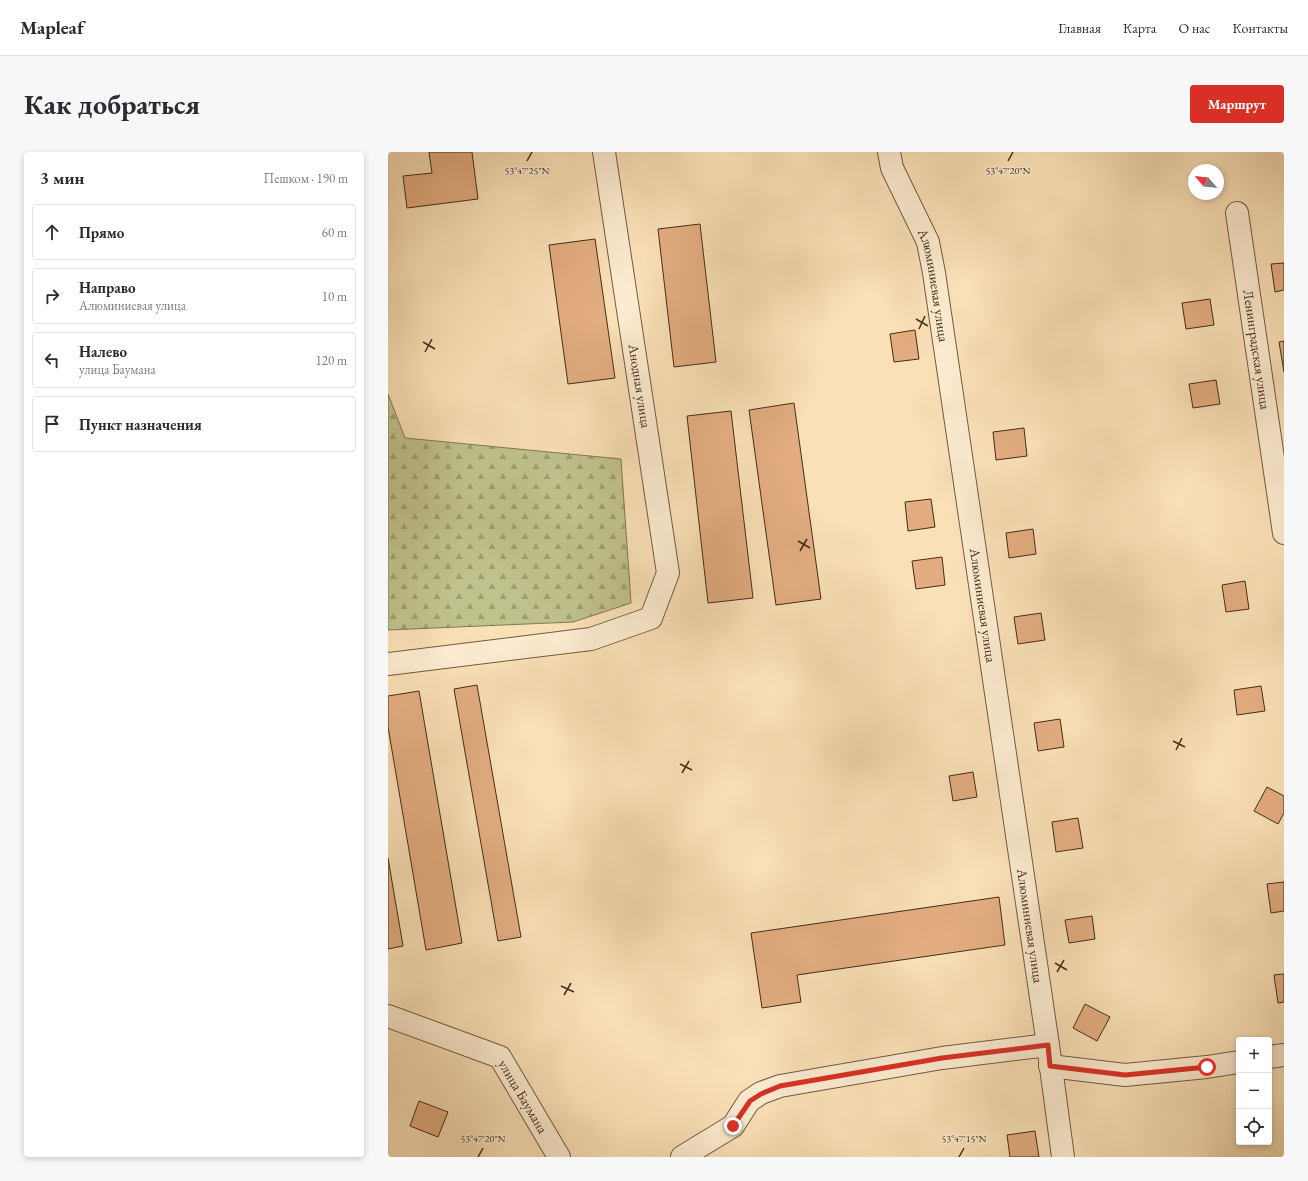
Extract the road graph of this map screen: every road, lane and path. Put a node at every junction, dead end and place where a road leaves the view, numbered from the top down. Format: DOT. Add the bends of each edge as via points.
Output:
graph roads {
  1 [pos="604,152"];
  2 [pos="889,152"];
  3 [pos="1237,212"];
  4 [pos="1284,533"];
  5 [pos="388,664"];
  6 [pos="388,1016"];
  7 [pos="1284,1055"];
  8 [pos="1049,1056"];
  9 [pos="1272,1057"];
  10 [pos="1236,1062"];
  11 [pos="559,1157"];
  12 [pos="682,1157"];
  13 [pos="1063,1157"];
  1 -- 5 [label="street, Анодная улица" via="668,573 651,618 591,639"];
  2 -- 8 [label="street, Алюминиевая улица" via="892,168 928,242 934,273"];
  3 -- 4 [label="street, Ленинградская улица"];
  6 -- 11 [label="street, улица Баумана" via="500,1056"];
  7 -- 9 [label="street"];
  8 -- 10 [label="street" via="1125,1075"];
  8 -- 12 [label="street" via="942,1058 780,1086 750,1101 733,1126"];
  8 -- 13 [label="street, Алюминиевая улица"];
}
